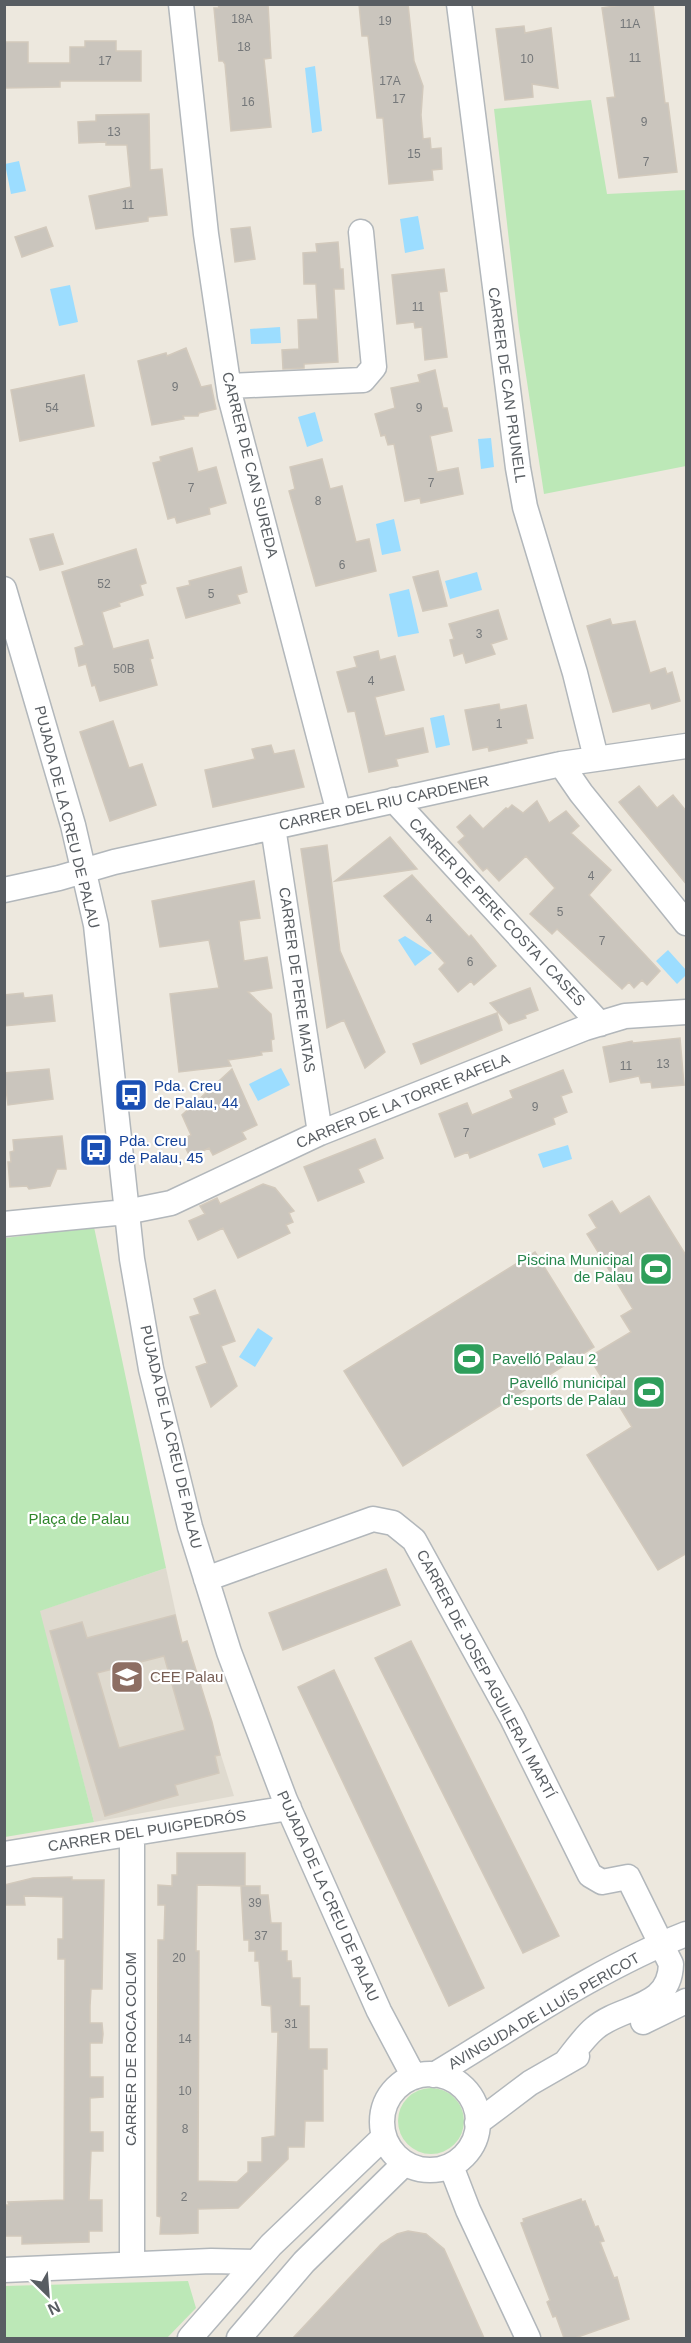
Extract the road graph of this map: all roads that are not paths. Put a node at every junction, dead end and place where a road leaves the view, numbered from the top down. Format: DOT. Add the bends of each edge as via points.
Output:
graph roads {
  1 [pos="181,4"];
  2 [pos="459,4"];
  3 [pos="361,232"];
  4 [pos="228,386"];
  5 [pos="4,589"];
  6 [pos="14,650"];
  7 [pos="687,746"];
  8 [pos="596,758"];
  9 [pos="561,764"];
  10 [pos="394,801"];
  11 [pos="339,813"];
  12 [pos="273,827"];
  13 [pos="84,872"];
  14 [pos="4,890"];
  15 [pos="687,923"];
  16 [pos="687,1012"];
  17 [pos="600,1024"];
  18 [pos="320,1134"];
  19 [pos="126,1212"];
  20 [pos="4,1224"];
  21 [pos="206,1579"];
  22 [pos="289,1808"];
  23 [pos="132,1833"];
  24 [pos="4,1854"];
  25 [pos="687,1934"];
  26 [pos="662,1944"];
  27 [pos="687,2001"];
  28 [pos="565,2063"];
  29 [pos="424,2076"];
  30 [pos="477,2123"];
  31 [pos="384,2137"];
  32 [pos="405,2163"];
  33 [pos="451,2166"];
  34 [pos="256,2262"];
  35 [pos="132,2264"];
  36 [pos="4,2270"];
  37 [pos="190,2338"];
  38 [pos="239,2338"];
  39 [pos="528,2338"];
  1 -- 4 [label="street, CARRER DE CAN SUREDA" via="206,234"];
  2 -- 8 [label="street, CARRER DE CAN PRUNELL" via="525,507"];
  3 -- 4 [label="street" via="374,367 363,380"];
  4 -- 11 [label="street, CARRER DE CAN SUREDA"];
  5 -- 6 [label="street, PUJADA DE LA CREU DE PALAU"];
  6 -- 13 [label="street, PUJADA DE LA CREU DE PALAU"];
  7 -- 8 [label="street, CARRER DEL RIU CARDENER"];
  8 -- 9 [label="street, CARRER DEL RIU CARDENER"];
  9 -- 10 [label="street, CARRER DEL RIU CARDENER"];
  9 -- 15 [label="street"];
  10 -- 11 [label="street, CARRER DEL RIU CARDENER"];
  10 -- 17 [label="street, CARRER DE PERE COSTA I CASES"];
  11 -- 12 [label="street, CARRER DEL RIU CARDENER"];
  12 -- 13 [label="street, CARRER DEL RIU CARDENER"];
  12 -- 18 [label="street, CARRER DE PERE MATAS"];
  13 -- 14 [label="street, CARRER DEL RIU CARDENER"];
  13 -- 19 [label="street, PUJADA DE LA CREU DE PALAU" via="96,925"];
  16 -- 17 [label="street, CARRER DE LA TORRE RAFELA" via="625,1016"];
  17 -- 18 [label="street, CARRER DE LA TORRE RAFELA"];
  18 -- 19 [label="street, CARRER DE LA TORRE RAFELA" via="171,1203"];
  19 -- 20 [label="street, CARRER DE LA TORRE RAFELA"];
  19 -- 21 [label="street, PUJADA DE LA CREU DE PALAU" via="152,1368"];
  21 -- 22 [label="street, PUJADA DE LA CREU DE PALAU" via="229,1652"];
  21 -- 26 [label="street, CARRER DE JOSEP AGUILERA I MARTÍ" via="359,1522 384,1520 404,1530 424,1554 483,1662 590,1875 602,1882 628,1878"];
  22 -- 23 [label="street, CARRER DEL PUIGPEDRÓS"];
  22 -- 29 [label="street, PUJADA DE LA CREU DE PALAU" via="384,2021"];
  23 -- 24 [label="street, CARRER DEL PUIGPEDRÓS"];
  23 -- 35 [label="street, CARRER DE ROCA COLOM"];
  25 -- 26 [label="street, AVINGUDA DE LLUÍS PERICOT"];
  26 -- 28 [label="street" via="671,1964 671,1980 658,1997 596,2027"];
  26 -- 29 [label="street, AVINGUDA DE LLUÍS PERICOT"];
  27 -- 28 [label="street"];
  28 -- 30 [label="street" via="530,2083"];
  29 -- 30 [label="street" via="448,2078 466,2090 477,2112"];
  29 -- 31 [label="street" via="398,2086 388,2099 382,2123"];
  30 -- 33 [label="street" via="467,2153"];
  31 -- 32 [label="street" via="388,2147"];
  31 -- 34 [label="street"];
  32 -- 33 [label="street" via="430,2170"];
  32 -- 38 [label="street" via="304,2262"];
  33 -- 39 [label="street"];
  34 -- 35 [label="street"];
  34 -- 37 [label="street"];
  35 -- 36 [label="street"];
}
